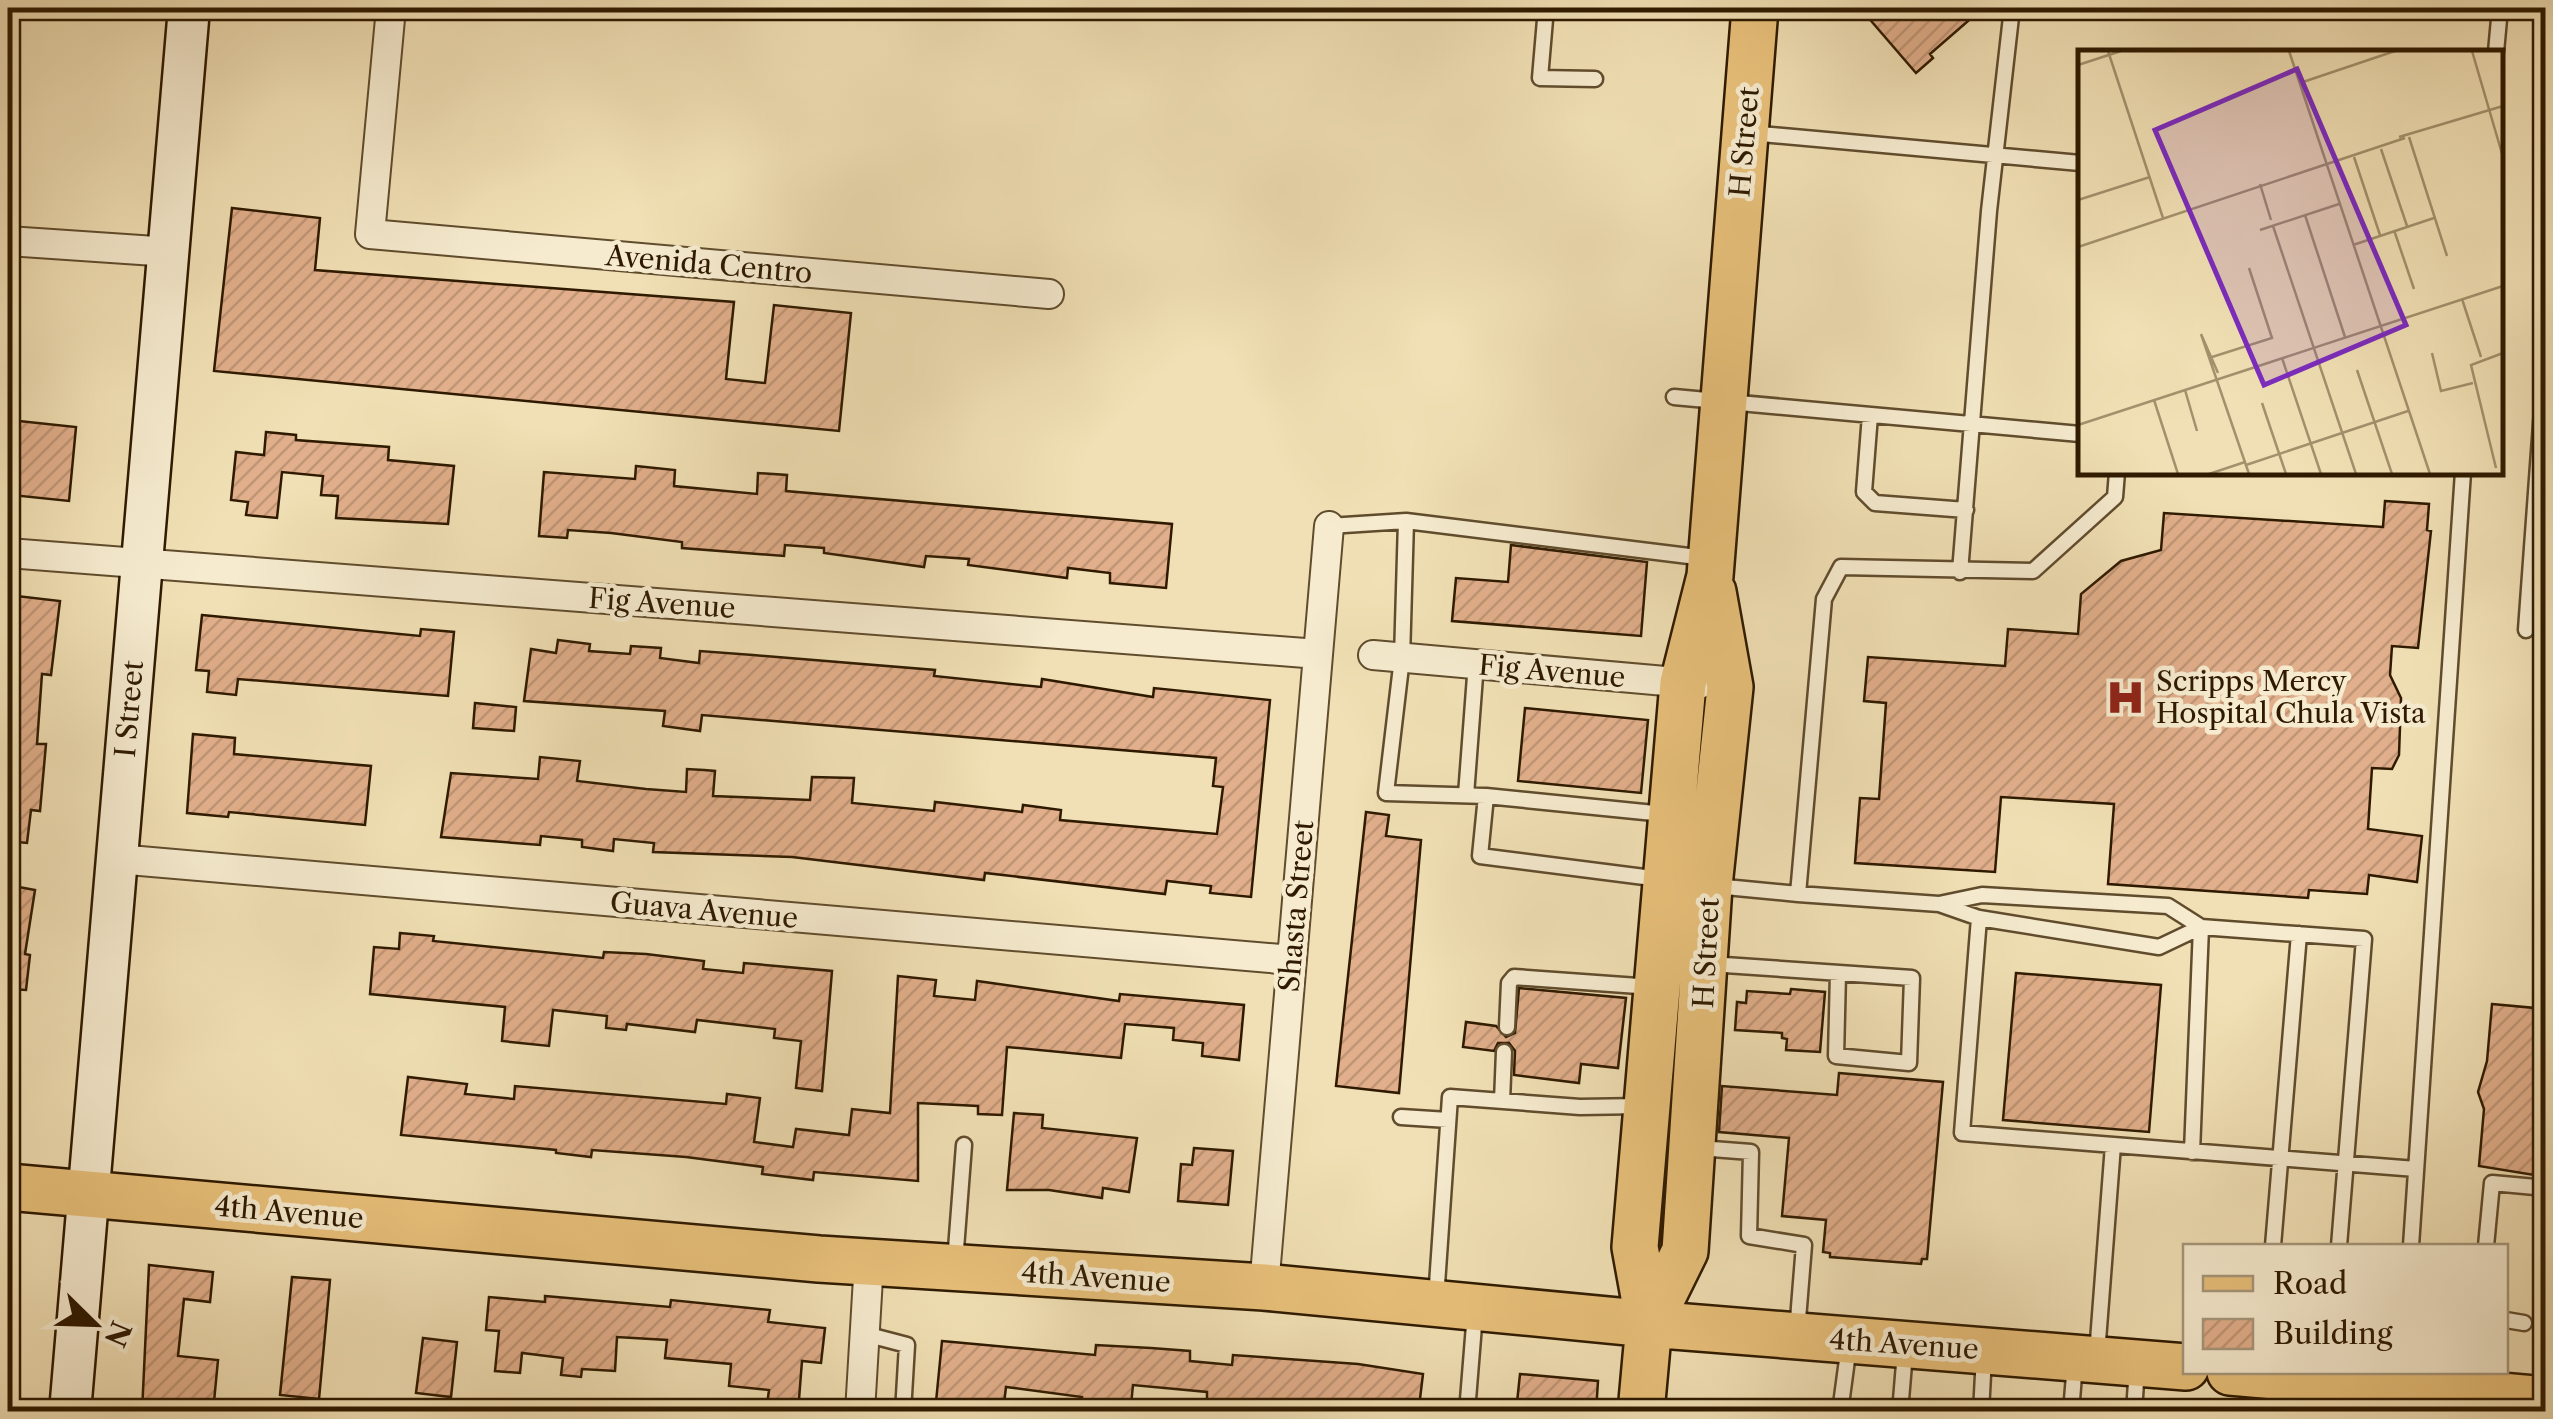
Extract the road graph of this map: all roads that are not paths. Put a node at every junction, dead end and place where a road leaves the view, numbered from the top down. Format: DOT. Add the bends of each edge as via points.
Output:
graph roads {
  1 [pos="189,8"];
  2 [pos="391,8"];
  3 [pos="1546,8"];
  4 [pos="1754,8"];
  5 [pos="2012,8"];
  6 [pos="2500,8"];
  7 [pos="2496,50"];
  8 [pos="1595,79"];
  9 [pos="1744,132"];
  10 [pos="1996,155"];
  11 [pos="2078,163"];
  12 [pos="8,241"];
  13 [pos="170,252"];
  14 [pos="1049,294"];
  15 [pos="2546,355"];
  16 [pos="1674,397"];
  17 [pos="1724,401"];
  18 [pos="1870,415"];
  19 [pos="1972,424"];
  20 [pos="2078,434"];
  21 [pos="2118,475"];
  22 [pos="2463,475"];
  23 [pos="1966,510"];
  24 [pos="1406,521"];
  25 [pos="1328,526"];
  26 [pos="8,554"];
  27 [pos="140,562"];
  28 [pos="1710,567"];
  29 [pos="1960,572"];
  30 [pos="2526,630"];
  31 [pos="1318,654"];
  32 [pos="1373,654"];
  33 [pos="1402,658"];
  34 [pos="1476,663"];
  35 [pos="1683,683"];
  36 [pos="1730,686"];
  37 [pos="1466,795"];
  38 [pos="1486,796"];
  39 [pos="1672,814"];
  40 [pos="117,859"];
  41 [pos="1688,883"];
  42 [pos="1798,894"];
  43 [pos="1938,904"];
  44 [pos="1980,918"];
  45 [pos="2201,927"];
  46 [pos="2298,934"];
  47 [pos="1292,960"];
  48 [pos="1705,963"];
  49 [pos="1838,972"];
  50 [pos="1658,988"];
  51 [pos="1507,1027"];
  52 [pos="1504,1052"];
  53 [pos="1502,1102"];
  54 [pos="1647,1106"];
  55 [pos="1400,1118"];
  56 [pos="1448,1120"];
  57 [pos="964,1144"];
  58 [pos="2112,1146"];
  59 [pos="1694,1147"];
  60 [pos="2192,1152"];
  61 [pos="2279,1158"];
  62 [pos="2346,1164"];
  63 [pos="2416,1169"];
  64 [pos="8,1187"];
  65 [pos="2546,1188"];
  66 [pos="91,1192"];
  67 [pos="2273,1244"];
  68 [pos="2339,1244"];
  69 [pos="2411,1244"];
  70 [pos="2486,1244"];
  71 [pos="869,1261"];
  72 [pos="954,1268"];
  73 [pos="1264,1287"];
  74 [pos="1456,1305"];
  75 [pos="2508,1320"];
  76 [pos="2524,1323"];
  77 [pos="1649,1324"];
  78 [pos="865,1334"];
  79 [pos="1797,1336"];
  80 [pos="1849,1340"];
  81 [pos="1906,1344"];
  82 [pos="1984,1350"];
  83 [pos="2104,1359"];
  84 [pos="2183,1367"];
  85 [pos="2268,1382"];
  86 [pos="2417,1392"];
  87 [pos="2546,1400"];
  88 [pos="70,1412"];
  89 [pos="860,1412"];
  90 [pos="903,1412"];
  91 [pos="1467,1412"];
  92 [pos="1641,1412"];
  93 [pos="1840,1412"];
  94 [pos="1900,1412"];
  95 [pos="1981,1412"];
  96 [pos="2071,1412"];
  97 [pos="2134,1412"];
  1 -- 13 [label="street, I Street"];
  2 -- 14 [label="street, Avenida Centro" via="370,234"];
  3 -- 8 [label="lane" via="1540,78"];
  4 -- 9 [label="main road, H Street"];
  5 -- 10 [label="lane"];
  6 -- 7 [label="lane"];
  9 -- 10 [label="lane"];
  9 -- 17 [label="main road, H Street"];
  10 -- 11 [label="lane"];
  10 -- 19 [label="lane"];
  12 -- 13 [label="street"];
  13 -- 27 [label="street, I Street"];
  15 -- 30 [label="lane"];
  16 -- 17 [label="lane"];
  17 -- 18 [label="lane"];
  17 -- 28 [label="main road, H Street"];
  18 -- 19 [label="lane"];
  18 -- 23 [label="lane" via="1864,492 1875,503"];
  19 -- 20 [label="lane"];
  19 -- 23 [label="lane"];
  21 -- 29 [label="lane" via="2115,497 2033,571"];
  22 -- 63 [label="lane"];
  23 -- 29 [label="lane"];
  24 -- 25 [label="lane"];
  24 -- 28 [label="lane"];
  24 -- 33 [label="lane"];
  25 -- 31 [label="street, Shasta Street"];
  26 -- 27 [label="street, Fig Avenue"];
  27 -- 31 [label="street, Fig Avenue"];
  27 -- 40 [label="street, I Street"];
  28 -- 35 [label="main road, H Street"];
  28 -- 36 [label="main road, H Street"];
  29 -- 42 [label="lane" via="1842,567 1824,599"];
  31 -- 47 [label="street, Shasta Street"];
  32 -- 33 [label="street, Fig Avenue"];
  33 -- 34 [label="street, Fig Avenue"];
  33 -- 37 [label="lane" via="1386,793"];
  34 -- 35 [label="street, Fig Avenue"];
  34 -- 37 [label="lane"];
  35 -- 36 [label="street, Fig Avenue"];
  35 -- 39 [label="main road, H Street"];
  36 -- 41 [label="main road, H Street"];
  37 -- 38 [label="lane"];
  38 -- 39 [label="lane"];
  38 -- 41 [label="lane" via="1480,856"];
  39 -- 41 [label="main road, H Street"];
  40 -- 47 [label="street, Guava Avenue"];
  40 -- 66 [label="street, I Street"];
  41 -- 42 [label="lane"];
  41 -- 48 [label="main road, H Street"];
  41 -- 50 [label="main road, H Street"];
  42 -- 43 [label="lane"];
  43 -- 44 [label="lane"];
  43 -- 45 [label="lane" via="1982,895 2168,906"];
  44 -- 45 [label="lane" via="2159,946"];
  44 -- 58 [label="lane" via="1962,1133"];
  45 -- 46 [label="lane"];
  45 -- 60 [label="lane"];
  46 -- 61 [label="lane"];
  46 -- 62 [label="lane" via="2364,939"];
  47 -- 73 [label="street, Shasta Street"];
  48 -- 49 [label="lane"];
  48 -- 59 [label="main road, H Street"];
  49 -- 49 [label="lane" via="1912,978 1909,1063 1836,1056"];
  50 -- 51 [label="lane" via="1514,977"];
  50 -- 54 [label="main road, H Street"];
  52 -- 53 [label="lane"];
  53 -- 54 [label="lane"];
  53 -- 56 [label="lane" via="1450,1097"];
  54 -- 77 [label="main road, H Street" via="1635,1247"];
  55 -- 56 [label="lane"];
  56 -- 74 [label="lane"];
  57 -- 72 [label="lane"];
  58 -- 60 [label="lane"];
  58 -- 83 [label="lane"];
  59 -- 77 [label="main road, H Street" via="1686,1251"];
  59 -- 79 [label="lane" via="1751,1152 1748,1236 1804,1246"];
  60 -- 61 [label="lane"];
  61 -- 62 [label="lane"];
  61 -- 67 [label="lane"];
  62 -- 63 [label="lane"];
  62 -- 68 [label="lane"];
  63 -- 69 [label="lane"];
  64 -- 66 [label="main road, 4th Avenue"];
  65 -- 70 [label="lane" via="2492,1182"];
  66 -- 71 [label="main road, 4th Avenue"];
  66 -- 88 [label="street, I Street"];
  71 -- 72 [label="main road, 4th Avenue"];
  71 -- 78 [label="street"];
  72 -- 73 [label="main road, 4th Avenue"];
  73 -- 74 [label="main road, 4th Avenue"];
  74 -- 77 [label="main road, 4th Avenue"];
  74 -- 91 [label="lane"];
  75 -- 76 [label="lane"];
  77 -- 79 [label="main road, 4th Avenue"];
  77 -- 92 [label="main road, H Street"];
  78 -- 89 [label="street"];
  78 -- 90 [label="lane" via="907,1345"];
  79 -- 80 [label="main road, 4th Avenue"];
  80 -- 81 [label="main road, 4th Avenue"];
  80 -- 93 [label="lane"];
  81 -- 82 [label="main road, 4th Avenue"];
  81 -- 94 [label="lane"];
  82 -- 83 [label="main road, 4th Avenue"];
  82 -- 95 [label="lane"];
  83 -- 84 [label="main road, 4th Avenue"];
  83 -- 96 [label="lane"];
  83 -- 97 [label="lane"];
  85 -- 86 [label="main road"];
  86 -- 87 [label="main road"];
}
